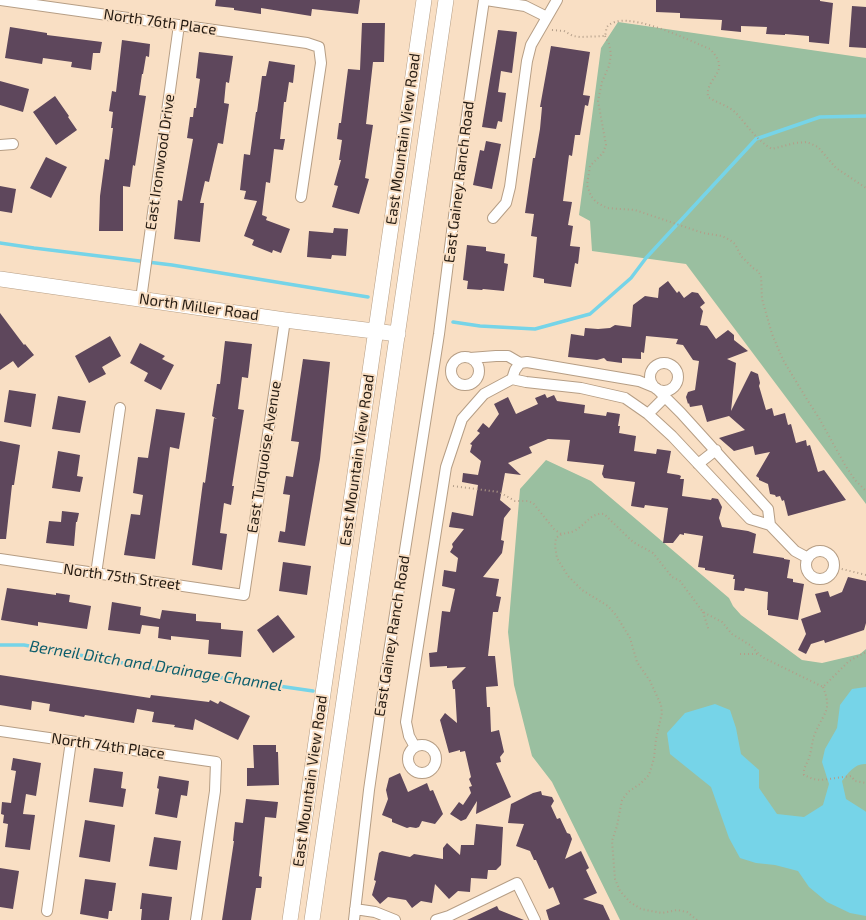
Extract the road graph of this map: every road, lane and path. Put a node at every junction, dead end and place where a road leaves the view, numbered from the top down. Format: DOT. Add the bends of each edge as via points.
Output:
graph roads {
  1 [pos="0,0"];
  2 [pos="424,0"];
  3 [pos="446,0"];
  4 [pos="485,0"];
  5 [pos="554,1"];
  6 [pos="547,17"];
  7 [pos="179,25"];
  8 [pos="541,28"];
  9 [pos="605,36"];
  10 [pos="13,144"];
  11 [pos="0,145"];
  12 [pos="866,188"];
  13 [pos="301,197"];
  14 [pos="493,218"];
  15 [pos="0,279"];
  16 [pos="141,299"];
  17 [pos="285,320"];
  18 [pos="376,331"];
  19 [pos="398,334"];
  20 [pos="470,358"];
  21 [pos="520,363"];
  22 [pos="434,365"];
  23 [pos="451,368"];
  24 [pos="579,370"];
  25 [pos="512,379"];
  26 [pos="475,381"];
  27 [pos="577,388"];
  28 [pos="484,394"];
  29 [pos="665,397"];
  30 [pos="120,408"];
  31 [pos="648,414"];
  32 [pos="716,450"];
  33 [pos="698,464"];
  34 [pos="443,484"];
  35 [pos="866,491"];
  36 [pos="770,525"];
  37 [pos="561,534"];
  38 [pos="808,558"];
  39 [pos="0,559"];
  40 [pos="834,567"];
  41 [pos="96,574"];
  42 [pos="866,575"];
  43 [pos="244,595"];
  44 [pos="703,612"];
  45 [pos="709,631"];
  46 [pos="866,652"];
  47 [pos="740,654"];
  48 [pos="759,654"];
  49 [pos="823,687"];
  50 [pos="0,731"];
  51 [pos="71,741"];
  52 [pos="415,746"];
  53 [pos="866,783"];
  54 [pos="355,909"];
  55 [pos="47,911"];
  56 [pos="196,920"];
  57 [pos="290,920"];
  58 [pos="312,920"];
  59 [pos="354,920"];
  60 [pos="395,920"];
  61 [pos="436,920"];
  62 [pos="535,920"];
  63 [pos="697,920"];
  1 -- 7 [label="street, North 76th Place"];
  2 -- 18 [label="main road, East Mountain View Road"];
  3 -- 19 [label="main road, East Mountain View Road"];
  4 -- 6 [label="street, East Gainey Ranch Road" via="525,6"];
  4 -- 22 [label="street, East Gainey Ranch Road" via="465,128"];
  5 -- 6 [label="street"];
  6 -- 8 [label="street"];
  7 -- 13 [label="street, North 76th Place" via="307,43 319,47 321,62"];
  7 -- 16 [label="street, East Ironwood Drive"];
  8 -- 9 [label="path" via="564,31 580,37"];
  8 -- 14 [label="street" via="531,45 527,61 506,203"];
  9 -- 12 [label="path" via="607,27 624,20 645,23 710,49 717,56 719,66 710,84 708,97 735,112 754,134 772,149 808,142 818,147 836,168"];
  9 -- 35 [label="path" via="609,44 609,66 600,87 598,101 606,144 603,153 590,166 587,185 591,196 607,208 635,210 703,233 722,236 735,244 741,256 758,270 761,276 762,299 776,345 845,465"];
  10 -- 11 [label="street"];
  15 -- 16 [label="main road, North Miller Road"];
  16 -- 17 [label="main road, North Miller Road"];
  17 -- 18 [label="main road, North Miller Road"];
  17 -- 43 [label="street, East Turquoise Avenue"];
  18 -- 19 [label="main road, North Miller Road"];
  18 -- 57 [label="main road, East Mountain View Road"];
  19 -- 58 [label="main road, East Mountain View Road"];
  20 -- 21 [label="street" via="508,356"];
  20 -- 23 [label="street" via="456,360"];
  20 -- 26 [label="street" via="478,368"];
  21 -- 24 [label="street"];
  21 -- 25 [label="street"];
  22 -- 23 [label="street"];
  22 -- 54 [label="street, East Gainey Ranch Road" via="386,671"];
  23 -- 26 [label="street" via="452,376 458,383 467,385"];
  24 -- 27 [label="street"];
  24 -- 29 [label="street" via="639,381 656,388"];
  25 -- 27 [label="street"];
  25 -- 28 [label="street, East Gainey Ranch Road"];
  26 -- 28 [label="street"];
  27 -- 31 [label="street" via="625,398"];
  28 -- 34 [label="street, East Gainey Ranch Road" via="462,419"];
  29 -- 31 [label="street"];
  29 -- 32 [label="street"];
  30 -- 41 [label="street"];
  31 -- 33 [label="street"];
  32 -- 33 [label="street"];
  32 -- 36 [label="street" via="768,509"];
  33 -- 36 [label="street" via="750,519"];
  34 -- 37 [label="path" via="499,492 515,500 533,503"];
  34 -- 52 [label="street, East Gainey Ranch Road" via="406,722 409,736"];
  36 -- 38 [label="street" via="795,551"];
  37 -- 44 [label="path" via="573,531 598,513 604,514 633,542 653,553 672,577 680,581"];
  37 -- 63 [label="path" via="556,538 557,558 568,576 582,590 608,606 616,615 630,638 637,662 650,681 661,705 662,713 649,775 622,800 612,841 615,879 620,891 641,909 662,913 677,910 687,912"];
  38 -- 40 [label="street" via="815,552 824,552 832,558"];
  38 -- 40 [label="street" via="806,567 813,578 826,578"];
  39 -- 41 [label="street, North 75th Street"];
  40 -- 42 [label="path"];
  41 -- 43 [label="street, North 75th Street"];
  44 -- 45 [label="path"];
  44 -- 48 [label="path" via="722,622 732,634"];
  46 -- 49 [label="path" via="849,661"];
  47 -- 48 [label="path"];
  48 -- 49 [label="path"];
  49 -- 53 [label="path" via="827,708 816,731 804,775 821,780 851,776 855,781"];
  50 -- 51 [label="street, North 74th Place"];
  51 -- 55 [label="street"];
  51 -- 56 [label="street, North 74th Place" via="216,762 215,791"];
  54 -- 59 [label="street, East Gainey Ranch Road"];
  54 -- 60 [label="street" via="375,912"];
  61 -- 62 [label="street" via="517,883"];
}
